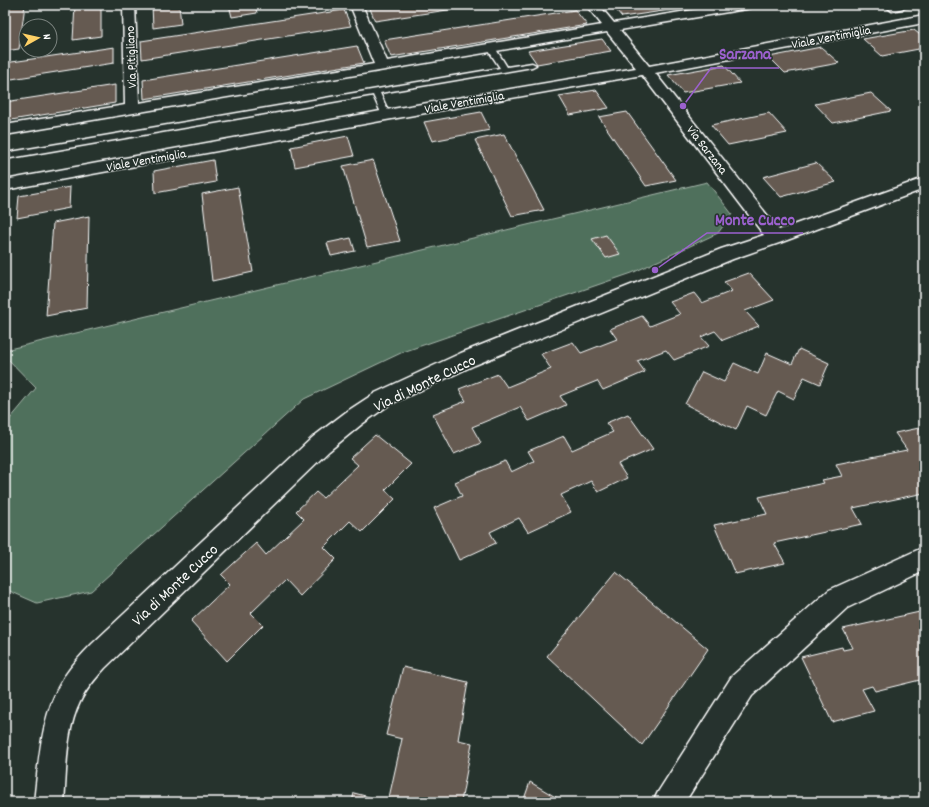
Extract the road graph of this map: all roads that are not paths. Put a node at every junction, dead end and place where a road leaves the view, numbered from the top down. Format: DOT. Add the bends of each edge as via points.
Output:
graph roads {
  1 [pos="129,5"];
  2 [pos="356,5"];
  3 [pos="592,5"];
  4 [pos="746,5"];
  5 [pos="887,5"];
  6 [pos="913,5"];
  7 [pos="686,10"];
  8 [pos="924,19"];
  9 [pos="611,28"];
  10 [pos="491,48"];
  11 [pos="532,65"];
  12 [pos="382,67"];
  13 [pos="505,70"];
  14 [pos="645,70"];
  15 [pos="376,92"];
  16 [pos="132,108"];
  17 [pos="386,115"];
  18 [pos="5,130"];
  19 [pos="5,156"];
  20 [pos="924,183"];
  21 [pos="5,185"];
  22 [pos="776,238"];
  23 [pos="924,559"];
  24 [pos="49,802"];
  25 [pos="668,802"];
  1 -- 16 [label="street, Via Pitigliano"];
  2 -- 12 [label="street"];
  3 -- 9 [label="street, Via Sarzana"];
  4 -- 7 [label="street"];
  5 -- 6 [label="lane" via="892,9"];
  7 -- 9 [label="street"];
  8 -- 14 [label="street, Viale Ventimiglia"];
  9 -- 10 [label="street"];
  9 -- 14 [label="street, Via Sarzana"];
  10 -- 12 [label="street"];
  10 -- 13 [label="lane"];
  11 -- 13 [label="lane"];
  12 -- 16 [label="street"];
  13 -- 15 [label="lane"];
  14 -- 17 [label="street, Viale Ventimiglia"];
  14 -- 22 [label="street, Via Sarzana"];
  15 -- 17 [label="lane"];
  15 -- 19 [label="lane"];
  16 -- 18 [label="street"];
  17 -- 21 [label="street, Viale Ventimiglia"];
  20 -- 22 [label="street, Via di Monte Cucco"];
  22 -- 24 [label="street, Via di Monte Cucco" via="727,254 402,388 354,418 321,444 86,670 67,699 60,719"];
  23 -- 25 [label="street" via="838,599 742,686"];
}
